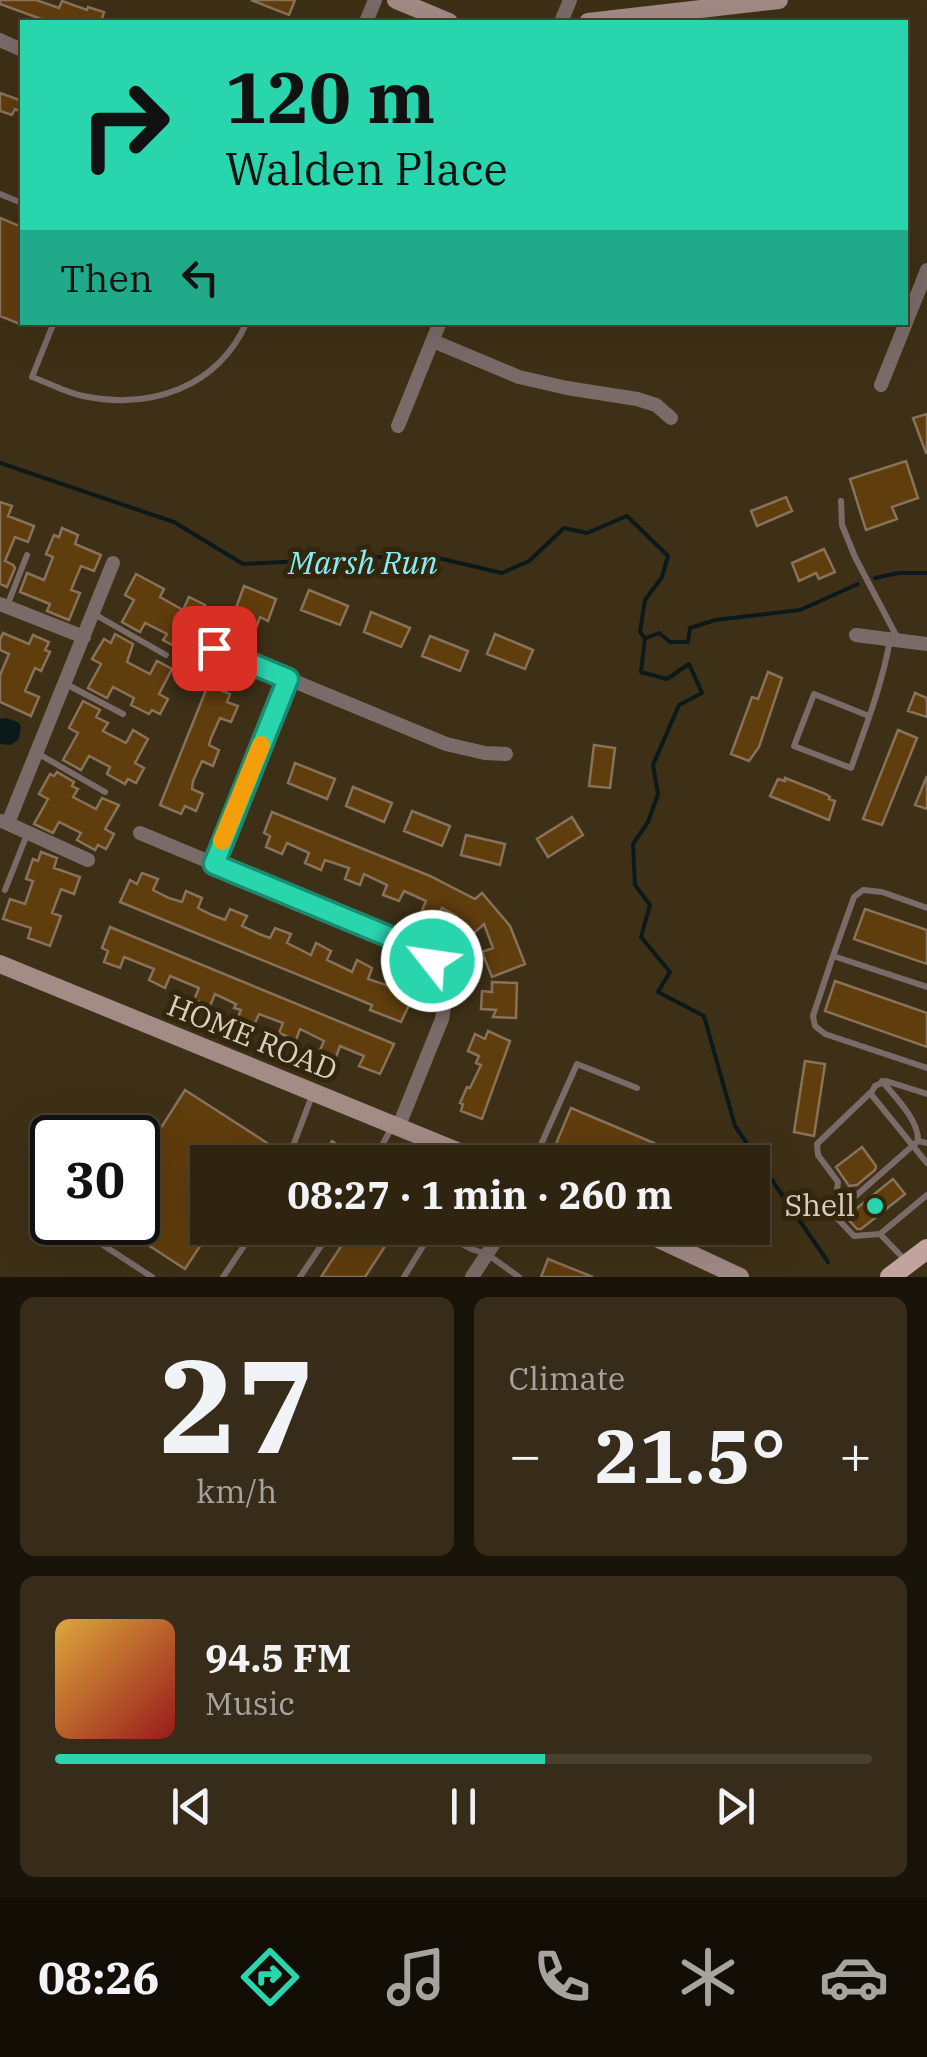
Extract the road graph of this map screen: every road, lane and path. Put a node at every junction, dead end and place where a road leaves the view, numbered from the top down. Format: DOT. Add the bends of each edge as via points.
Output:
graph roads {
  1 [pos="396,0"];
  2 [pos="778,0"];
  3 [pos="444,20"];
  4 [pos="605,20"];
  5 [pos="927,270"];
  6 [pos="908,318"];
  7 [pos="53,325"];
  8 [pos="245,325"];
  9 [pos="439,325"];
  10 [pos="905,325"];
  11 [pos="433,341"];
  12 [pos="881,385"];
  13 [pos="672,418"];
  14 [pos="398,426"];
  15 [pos="841,501"];
  16 [pos="28,556"];
  17 [pos="114,563"];
  18 [pos="3,606"];
  19 [pos="94,614"];
  20 [pos="856,635"];
  21 [pos="84,637"];
  22 [pos="894,640"];
  23 [pos="927,644"];
  24 [pos="214,648"];
  25 [pos="166,655"];
  26 [pos="288,679"];
  27 [pos="65,684"];
  28 [pos="123,714"];
  29 [pos="869,716"];
  30 [pos="36,753"];
  31 [pos="506,754"];
  32 [pos="106,792"];
  33 [pos="4,822"];
  34 [pos="28,832"];
  35 [pos="140,833"];
  36 [pos="88,860"];
  37 [pos="214,864"];
  38 [pos="5,890"];
  39 [pos="927,908"];
  40 [pos="833,956"];
  41 [pos="0,964"];
  42 [pos="927,987"];
  43 [pos="927,1068"];
  44 [pos="882,1081"];
  45 [pos="638,1088"];
  46 [pos="313,1092"];
  47 [pos="870,1093"];
  48 [pos="927,1094"];
  49 [pos="396,1127"];
  50 [pos="919,1143"];
  51 [pos="293,1145"];
  52 [pos="384,1145"];
  53 [pos="441,1145"];
  54 [pos="541,1145"];
  55 [pos="927,1162"];
  56 [pos="927,1195"];
  57 [pos="834,1215"];
  58 [pos="880,1234"];
  59 [pos="103,1245"];
  60 [pos="245,1245"];
  61 [pos="321,1245"];
  62 [pos="424,1245"];
  63 [pos="463,1245"];
  64 [pos="492,1245"];
  65 [pos="671,1245"];
  66 [pos="927,1249"];
  67 [pos="486,1254"];
  68 [pos="908,1263"];
  69 [pos="152,1277"];
  70 [pos="223,1277"];
  71 [pos="300,1277"];
  72 [pos="404,1277"];
  73 [pos="472,1277"];
  74 [pos="519,1277"];
  75 [pos="740,1277"];
  76 [pos="890,1277"];
  1 -- 3 [label="street"];
  2 -- 4 [label="street"];
  5 -- 6 [label="street"];
  7 -- 8 [label="lane" via="32,377 80,396 122,402 162,397 205,376"];
  9 -- 11 [label="street"];
  10 -- 12 [label="street"];
  11 -- 13 [label="street" via="519,377 637,398"];
  11 -- 14 [label="street"];
  15 -- 22 [label="lane" via="842,526"];
  16 -- 18 [label="lane"];
  17 -- 19 [label="street"];
  18 -- 21 [label="street"];
  19 -- 21 [label="street"];
  19 -- 25 [label="lane"];
  20 -- 22 [label="street"];
  21 -- 27 [label="street"];
  22 -- 23 [label="street"];
  22 -- 29 [label="lane"];
  24 -- 26 [label="street"];
  26 -- 31 [label="street" via="446,744"];
  26 -- 37 [label="street"];
  27 -- 28 [label="lane"];
  27 -- 30 [label="street"];
  29 -- 29 [label="lane" via="851,768 794,746 814,694"];
  30 -- 32 [label="lane"];
  30 -- 33 [label="street"];
  33 -- 34 [label="street"];
  34 -- 36 [label="street"];
  34 -- 38 [label="lane"];
  35 -- 37 [label="street"];
  37 -- 49 [label="street" via="407,944 432,961 445,988 442,1019"];
  39 -- 40 [label="lane" via="862,890"];
  40 -- 42 [label="lane"];
  40 -- 43 [label="lane" via="815,1026"];
  41 -- 46 [label="street, HOME ROAD"];
  44 -- 47 [label="lane"];
  44 -- 48 [label="lane"];
  44 -- 50 [label="lane" via="914,1124"];
  45 -- 54 [label="lane" via="576,1064"];
  46 -- 49 [label="street, HOME ROAD"];
  46 -- 51 [label="lane"];
  47 -- 50 [label="lane"];
  47 -- 57 [label="lane" via="817,1144 838,1182"];
  49 -- 52 [label="lane"];
  49 -- 53 [label="street, HOME ROAD"];
  50 -- 55 [label="lane"];
  50 -- 57 [label="lane"];
  56 -- 58 [label="lane"];
  57 -- 58 [label="lane" via="854,1236"];
  58 -- 68 [label="lane"];
  59 -- 69 [label="lane"];
  60 -- 70 [label="lane"];
  61 -- 71 [label="lane"];
  62 -- 72 [label="lane"];
  63 -- 67 [label="lane"];
  64 -- 67 [label="street"];
  65 -- 75 [label="street"];
  66 -- 68 [label="main road"];
  67 -- 73 [label="street"];
  67 -- 74 [label="lane"];
  68 -- 76 [label="main road"];
}
